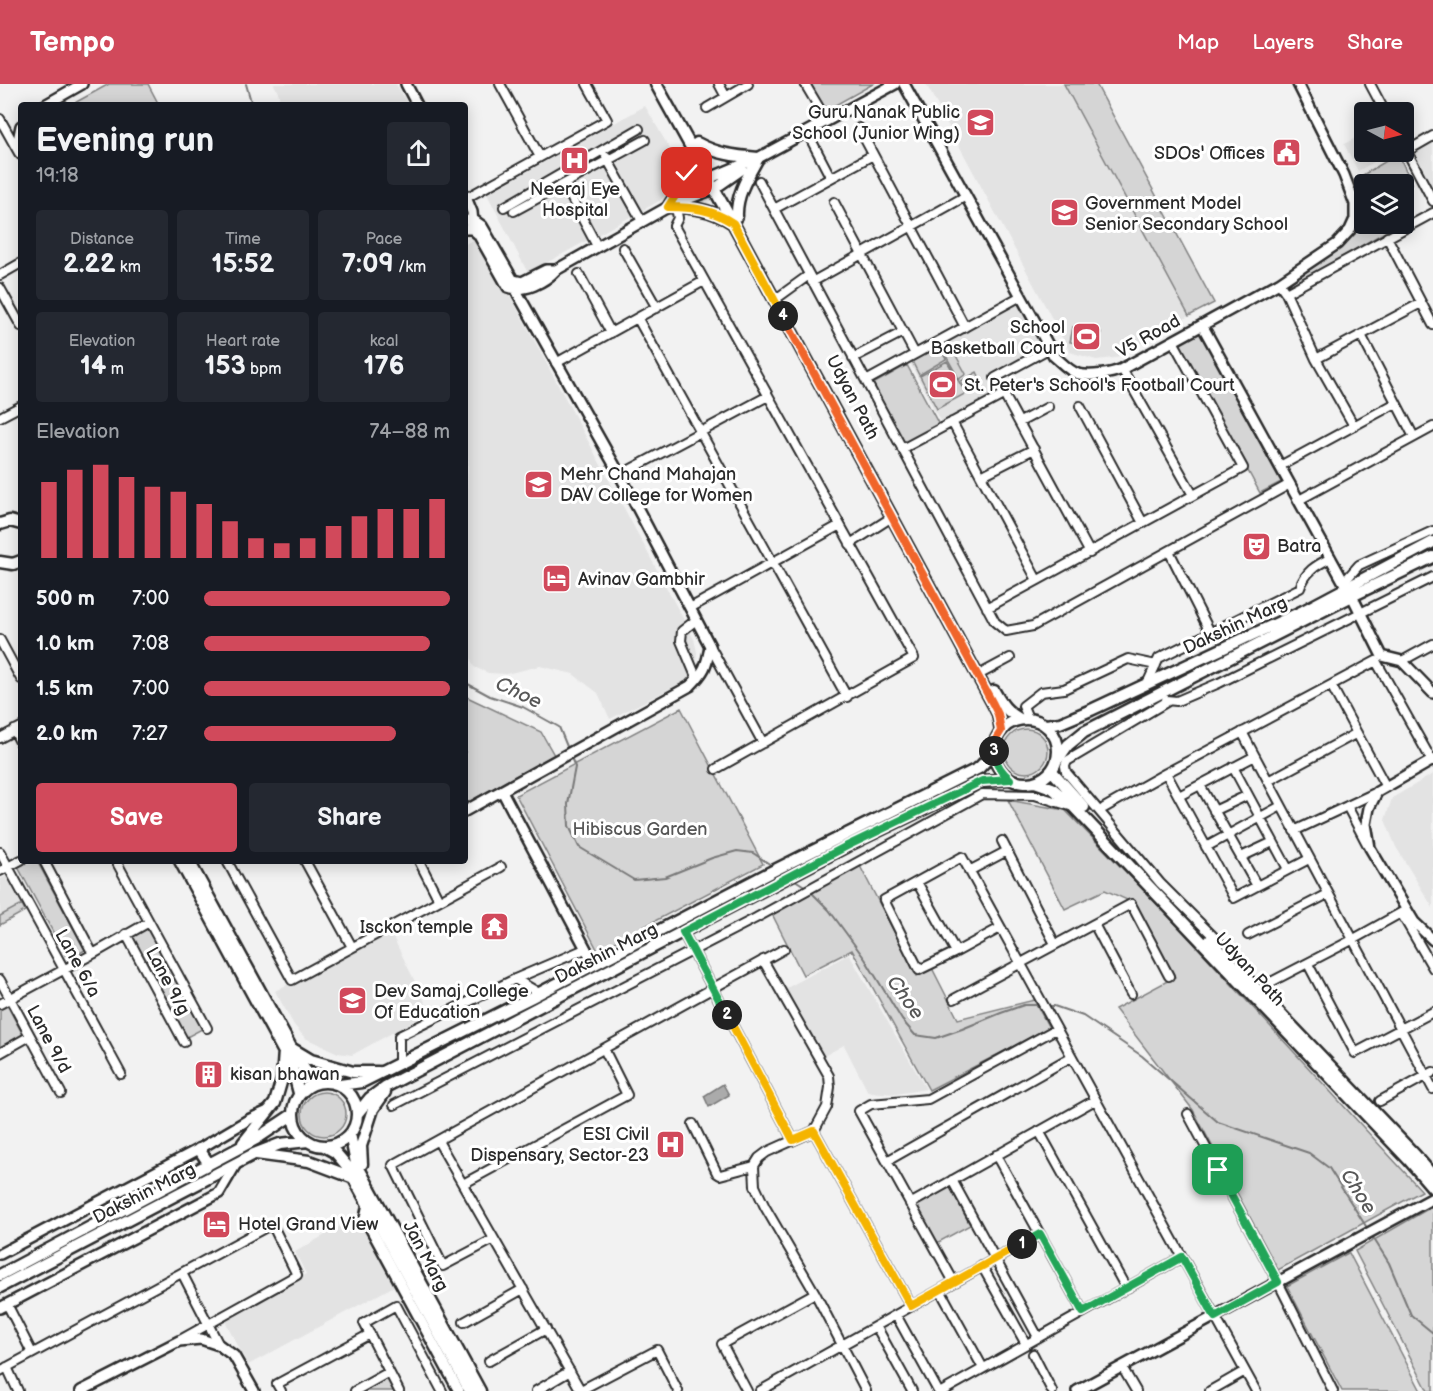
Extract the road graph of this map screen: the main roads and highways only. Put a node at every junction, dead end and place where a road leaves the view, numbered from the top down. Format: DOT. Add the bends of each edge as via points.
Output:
graph roads {
  1 [pos="656,84"];
  2 [pos="664,84"];
  3 [pos="694,146"];
  4 [pos="735,220"];
  5 [pos="2,520"];
  6 [pos="18,522"];
  7 [pos="1433,542"];
  8 [pos="1433,557"];
  9 [pos="0,562"];
  10 [pos="17,563"];
  11 [pos="1348,588"];
  12 [pos="1024,718"];
  13 [pos="1046,725"];
  14 [pos="1001,731"];
  15 [pos="994,752"];
  16 [pos="1058,759"];
  17 [pos="1052,771"];
  18 [pos="1010,779"];
  19 [pos="1035,783"];
  20 [pos="182,864"];
  21 [pos="191,864"];
  22 [pos="287,1049"];
  23 [pos="382,1072"];
  24 [pos="318,1082"];
  25 [pos="340,1084"];
  26 [pos="389,1085"];
  27 [pos="299,1093"];
  28 [pos="357,1114"];
  29 [pos="292,1115"];
  30 [pos="350,1134"];
  31 [pos="308,1142"];
  32 [pos="324,1146"];
  33 [pos="240,1148"];
  34 [pos="199,1149"];
  35 [pos="254,1154"];
  36 [pos="209,1164"];
  37 [pos="358,1176"];
  38 [pos="1433,1176"];
  39 [pos="1433,1188"];
  40 [pos="0,1275"];
  41 [pos="0,1287"];
  42 [pos="470,1391"];
  43 [pos="480,1391"];
  1 -- 3 [label="main road, Udyan Path"];
  2 -- 3 [label="main road, Udyan Path"];
  3 -- 4 [label="main road, Udyan Path"];
  3 -- 4 [label="main road" via="672,207 704,210"];
  3 -- 4 [label="main road" via="758,158 739,196"];
  4 -- 12 [label="main road, Udyan Path" via="1002,705"];
  4 -- 14 [label="main road, Udyan Path" via="993,704"];
  5 -- 6 [label="main road"];
  7 -- 11 [label="main road, Dakshin Marg"];
  8 -- 11 [label="main road, Dakshin Marg"];
  9 -- 10 [label="main road"];
  11 -- 13 [label="main road, Dakshin Marg" via="1147,684 1060,723"];
  11 -- 16 [label="main road, Dakshin Marg" via="1084,732"];
  12 -- 13 [label="main road"];
  12 -- 14 [label="main road"];
  13 -- 16 [label="main road" via="1057,739"];
  14 -- 15 [label="main road"];
  15 -- 18 [label="main road" via="996,764"];
  15 -- 23 [label="main road, Dakshin Marg" via="979,768"];
  16 -- 17 [label="main road"];
  17 -- 19 [label="main road"];
  17 -- 38 [label="main road, Udyan Path"];
  18 -- 19 [label="main road"];
  18 -- 26 [label="main road, Dakshin Marg" via="982,781 847,846"];
  19 -- 39 [label="main road, Udyan Path" via="1052,788 1074,807"];
  20 -- 22 [label="main road"];
  21 -- 22 [label="main road"];
  22 -- 23 [label="main road" via="354,1072"];
  22 -- 24 [label="main road"];
  22 -- 27 [label="main road"];
  22 -- 33 [label="main road" via="279,1092 271,1110"];
  23 -- 25 [label="main road, Dakshin Marg" via="362,1082"];
  24 -- 25 [label="main road"];
  24 -- 27 [label="main road"];
  25 -- 28 [label="main road" via="355,1101"];
  26 -- 28 [label="main road, Dakshin Marg" via="370,1098"];
  26 -- 37 [label="main road" via="373,1109 361,1146"];
  27 -- 29 [label="main road"];
  28 -- 30 [label="main road"];
  29 -- 31 [label="main road" via="295,1126"];
  29 -- 33 [label="main road, Dakshin Marg"];
  30 -- 32 [label="main road"];
  30 -- 37 [label="main road, Jan Marg"];
  31 -- 32 [label="main road"];
  31 -- 35 [label="main road, Dakshin Marg" via="280,1144"];
  32 -- 37 [label="main road, Jan Marg"];
  33 -- 36 [label="main road, Dakshin Marg"];
  34 -- 36 [label="main road"];
  35 -- 37 [label="main road" via="309,1161"];
  35 -- 41 [label="main road, Dakshin Marg"];
  36 -- 40 [label="main road, Dakshin Marg"];
  37 -- 42 [label="main road, Jan Marg" via="368,1204"];
  37 -- 43 [label="main road, Jan Marg"];
}
